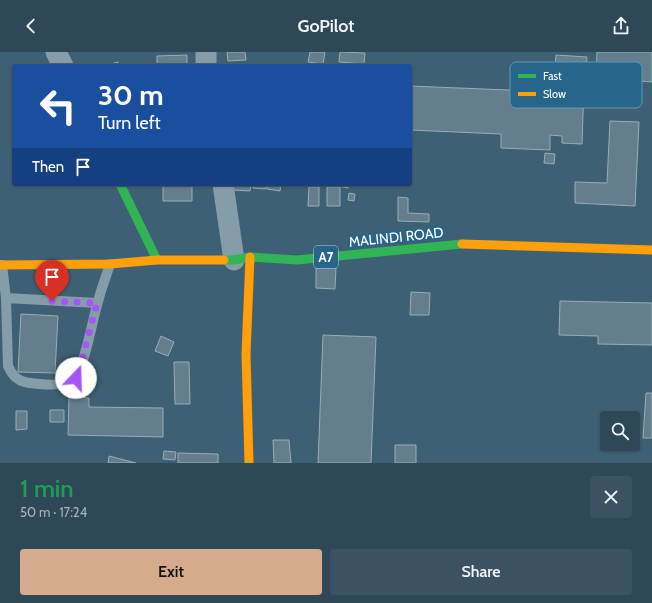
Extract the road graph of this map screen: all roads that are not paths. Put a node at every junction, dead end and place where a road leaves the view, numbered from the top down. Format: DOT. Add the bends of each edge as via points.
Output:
graph roads {
  1 [pos="56,52"];
  2 [pos="206,52"];
  3 [pos="62,64"];
  4 [pos="206,64"];
  5 [pos="121,186"];
  6 [pos="224,186"];
  7 [pos="652,250"];
  8 [pos="242,259"];
  9 [pos="157,260"];
  10 [pos="110,264"];
  11 [pos="1,265"];
  12 [pos="6,298"];
  13 [pos="97,303"];
  14 [pos="249,463"];
  1 -- 3 [label="street"];
  2 -- 4 [label="street"];
  5 -- 9 [label="main road"];
  6 -- 8 [label="street"];
  7 -- 8 [label="main road, MALINDI ROAD / A7" via="462,244 297,260"];
  8 -- 9 [label="main road, MALINDI ROAD / A7"];
  8 -- 14 [label="main road"];
  9 -- 10 [label="main road, MALINDI ROAD / A7"];
  10 -- 11 [label="main road, MALINDI ROAD / A7"];
  10 -- 13 [label="lane"];
  11 -- 12 [label="lane"];
  12 -- 13 [label="lane"];
  12 -- 13 [label="lane" via="8,366 12,375 23,382 42,385 67,384 76,378"];
}
